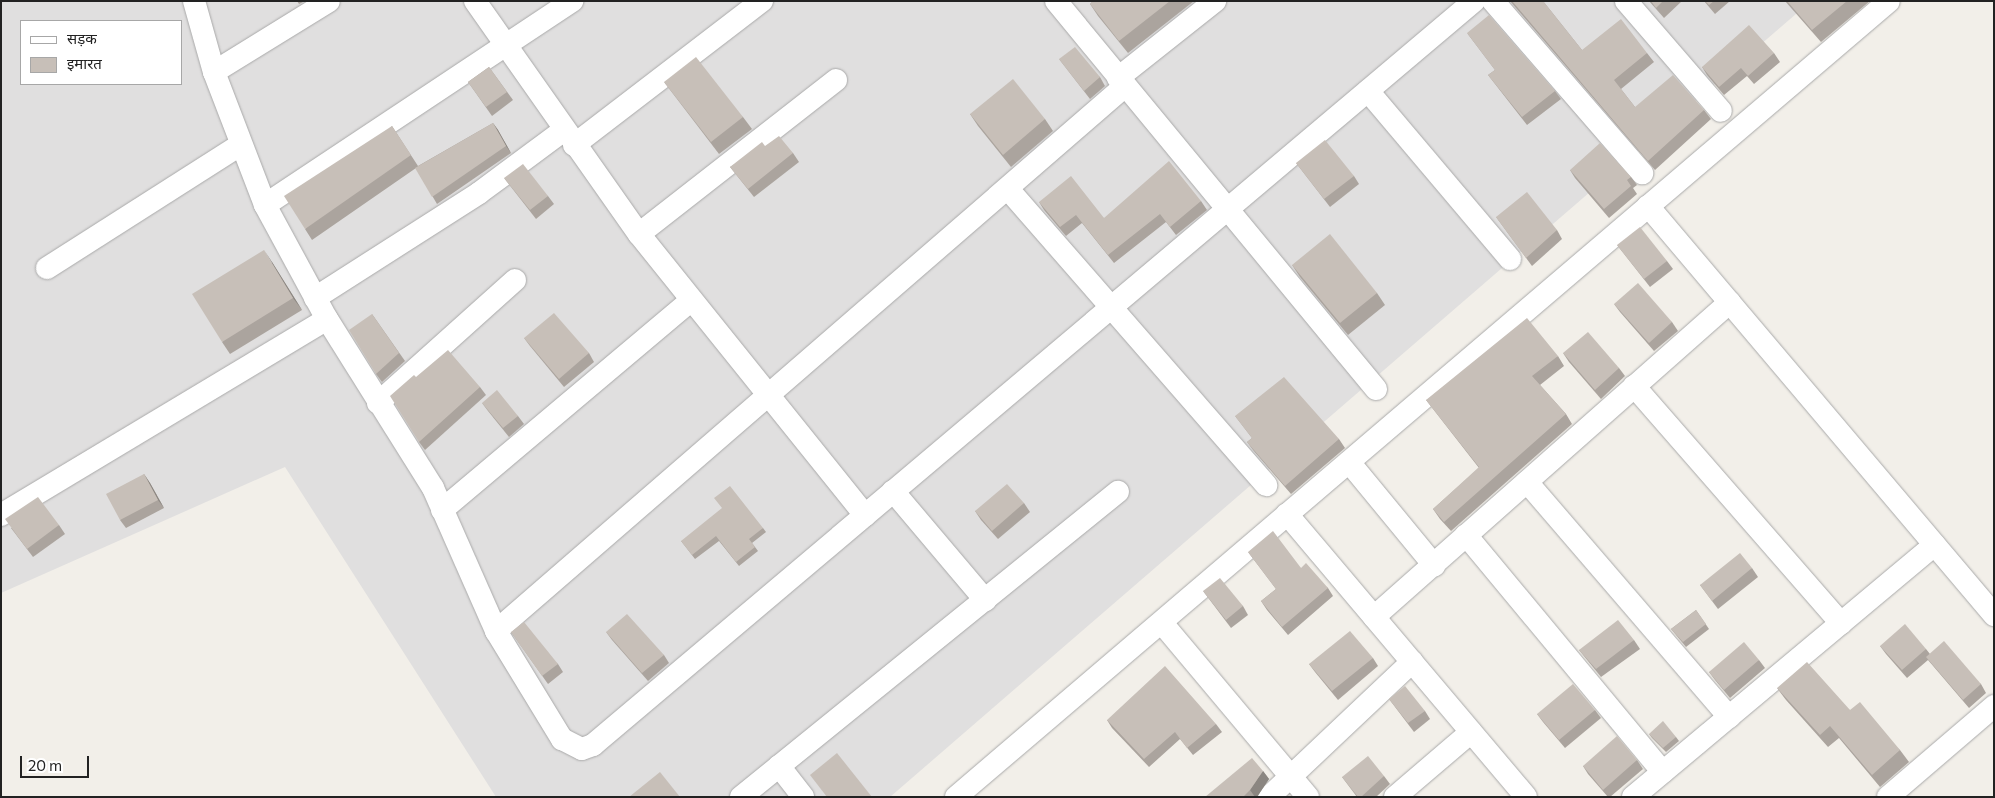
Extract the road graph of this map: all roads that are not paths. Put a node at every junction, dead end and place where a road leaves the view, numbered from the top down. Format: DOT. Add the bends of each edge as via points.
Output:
graph roads {
  1 [pos="194,1"];
  2 [pos="328,1"];
  3 [pos="475,1"];
  4 [pos="572,1"];
  5 [pos="762,1"];
  6 [pos="1056,1"];
  7 [pos="1215,1"];
  8 [pos="1474,1"];
  9 [pos="1493,1"];
  10 [pos="1626,1"];
  11 [pos="1889,1"];
  12 [pos="506,45"];
  13 [pos="214,72"];
  14 [pos="836,80"];
  15 [pos="1122,82"];
  16 [pos="1368,91"];
  17 [pos="1721,111"];
  18 [pos="569,137"];
  19 [pos="240,145"];
  20 [pos="1642,173"];
  21 [pos="1008,189"];
  22 [pos="265,205"];
  23 [pos="1648,206"];
  24 [pos="1226,210"];
  25 [pos="639,234"];
  26 [pos="1510,259"];
  27 [pos="47,268"];
  28 [pos="515,280"];
  29 [pos="315,298"];
  30 [pos="690,301"];
  31 [pos="1730,302"];
  32 [pos="1111,307"];
  33 [pos="327,319"];
  34 [pos="1634,386"];
  35 [pos="1376,389"];
  36 [pos="766,398"];
  37 [pos="378,403"];
  38 [pos="1349,462"];
  39 [pos="1526,482"];
  40 [pos="1266,485"];
  41 [pos="893,491"];
  42 [pos="1118,492"];
  43 [pos="442,510"];
  44 [pos="1287,514"];
  45 [pos="1,515"];
  46 [pos="865,515"];
  47 [pos="1466,535"];
  48 [pos="1934,545"];
  49 [pos="1434,564"];
  50 [pos="985,600"];
  51 [pos="1994,615"];
  52 [pos="1374,617"];
  53 [pos="1162,623"];
  54 [pos="1841,623"];
  55 [pos="496,631"];
  56 [pos="1412,662"];
  57 [pos="1994,706"];
  58 [pos="1729,717"];
  59 [pos="1471,732"];
  60 [pos="779,766"];
  61 [pos="1663,772"];
  62 [pos="1291,777"];
  63 [pos="741,797"];
  64 [pos="803,797"];
  65 [pos="956,797"];
  66 [pos="1269,797"];
  67 [pos="1308,797"];
  68 [pos="1395,797"];
  69 [pos="1526,797"];
  70 [pos="1633,797"];
  71 [pos="1888,797"];
  1 -- 13 [label="street"];
  2 -- 13 [label="street"];
  3 -- 12 [label="street"];
  4 -- 12 [label="street"];
  5 -- 18 [label="street"];
  6 -- 15 [label="street"];
  7 -- 15 [label="street"];
  8 -- 16 [label="street"];
  9 -- 20 [label="street"];
  10 -- 17 [label="street"];
  11 -- 23 [label="street"];
  12 -- 18 [label="street"];
  12 -- 22 [label="street"];
  13 -- 19 [label="street"];
  14 -- 25 [label="street"];
  15 -- 21 [label="street"];
  15 -- 24 [label="street"];
  16 -- 24 [label="street"];
  16 -- 26 [label="street"];
  18 -- 25 [label="street"];
  18 -- 29 [label="street"];
  19 -- 22 [label="street"];
  19 -- 27 [label="street"];
  21 -- 32 [label="street"];
  21 -- 36 [label="street"];
  22 -- 29 [label="street"];
  23 -- 31 [label="street"];
  23 -- 38 [label="street"];
  24 -- 32 [label="street"];
  24 -- 35 [label="street"];
  25 -- 30 [label="street"];
  28 -- 37 [label="street"];
  29 -- 33 [label="street"];
  30 -- 36 [label="street"];
  30 -- 43 [label="street"];
  31 -- 34 [label="street"];
  31 -- 48 [label="street"];
  32 -- 40 [label="street"];
  32 -- 41 [label="street"];
  33 -- 37 [label="street"];
  33 -- 45 [label="street"];
  34 -- 39 [label="street"];
  34 -- 54 [label="street"];
  36 -- 46 [label="street"];
  36 -- 55 [label="street"];
  37 -- 43 [label="street" via="424,471"];
  38 -- 44 [label="street"];
  38 -- 49 [label="street"];
  39 -- 47 [label="street"];
  39 -- 58 [label="street"];
  41 -- 46 [label="street"];
  41 -- 50 [label="street"];
  42 -- 50 [label="street"];
  43 -- 55 [label="street"];
  44 -- 52 [label="street"];
  44 -- 53 [label="street"];
  46 -- 55 [label="street" via="592,745 582,749 562,739"];
  47 -- 49 [label="street"];
  47 -- 61 [label="street"];
  48 -- 51 [label="street"];
  48 -- 54 [label="street"];
  49 -- 52 [label="street"];
  50 -- 60 [label="street"];
  52 -- 56 [label="street"];
  53 -- 62 [label="street"];
  53 -- 65 [label="street"];
  54 -- 58 [label="street"];
  56 -- 59 [label="street"];
  56 -- 62 [label="street"];
  57 -- 71 [label="street"];
  58 -- 61 [label="street"];
  59 -- 68 [label="street"];
  59 -- 69 [label="street"];
  60 -- 63 [label="street"];
  60 -- 64 [label="street"];
  61 -- 70 [label="street"];
  62 -- 66 [label="street"];
  62 -- 67 [label="street"];
}
